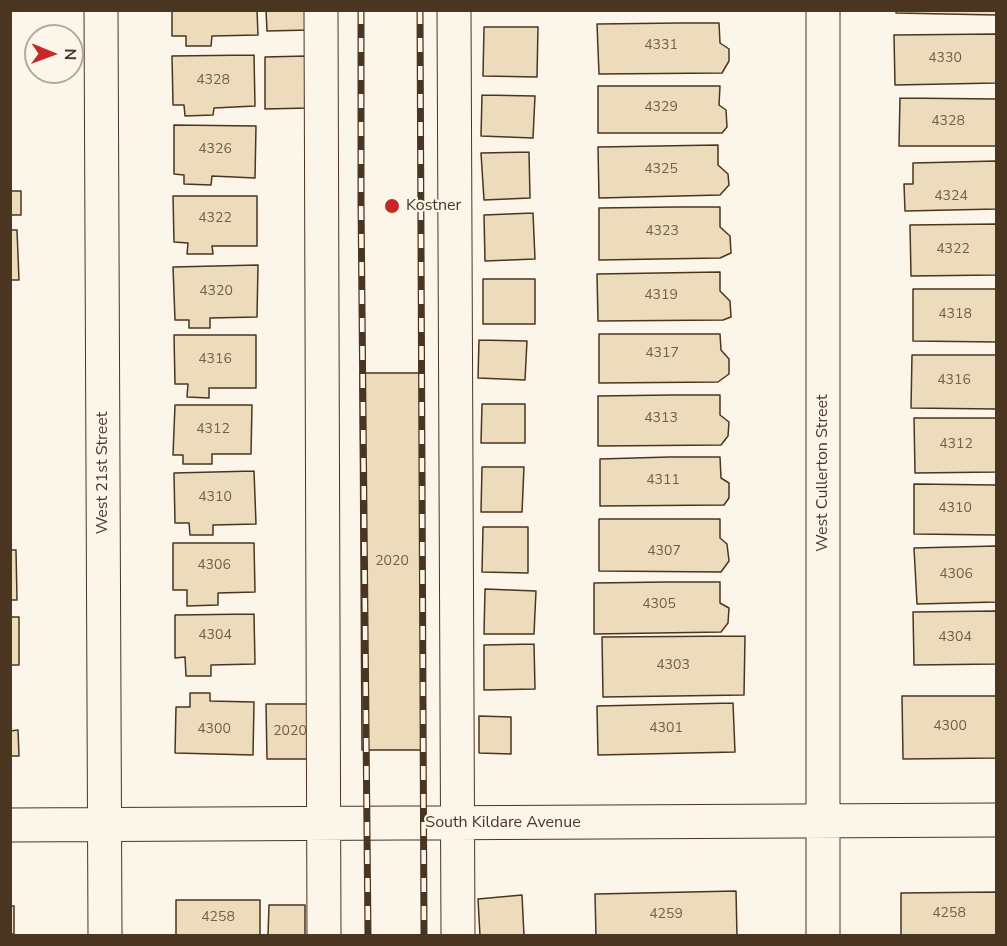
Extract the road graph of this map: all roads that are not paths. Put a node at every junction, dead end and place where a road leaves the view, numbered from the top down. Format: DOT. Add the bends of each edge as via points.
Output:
graph roads {
  1 [pos="101,10"];
  2 [pos="321,10"];
  3 [pos="454,10"];
  4 [pos="823,10"];
  5 [pos="996,820"];
  6 [pos="823,821"];
  7 [pos="323,823"];
  8 [pos="458,823"];
  9 [pos="10,825"];
  10 [pos="104,825"];
  11 [pos="105,936"];
  12 [pos="324,936"];
  13 [pos="458,936"];
  14 [pos="823,936"];
  1 -- 10 [label="street, West 21st Street"];
  2 -- 7 [label="street"];
  3 -- 8 [label="street"];
  4 -- 6 [label="street, West Cullerton Street"];
  5 -- 6 [label="street, South Kildare Avenue"];
  6 -- 8 [label="street, South Kildare Avenue"];
  6 -- 14 [label="street, West Cullerton Street"];
  7 -- 8 [label="street, South Kildare Avenue"];
  7 -- 10 [label="street, South Kildare Avenue"];
  7 -- 12 [label="street"];
  8 -- 13 [label="street"];
  9 -- 10 [label="street, South Kildare Avenue"];
  10 -- 11 [label="street, West 21st Street"];
}
